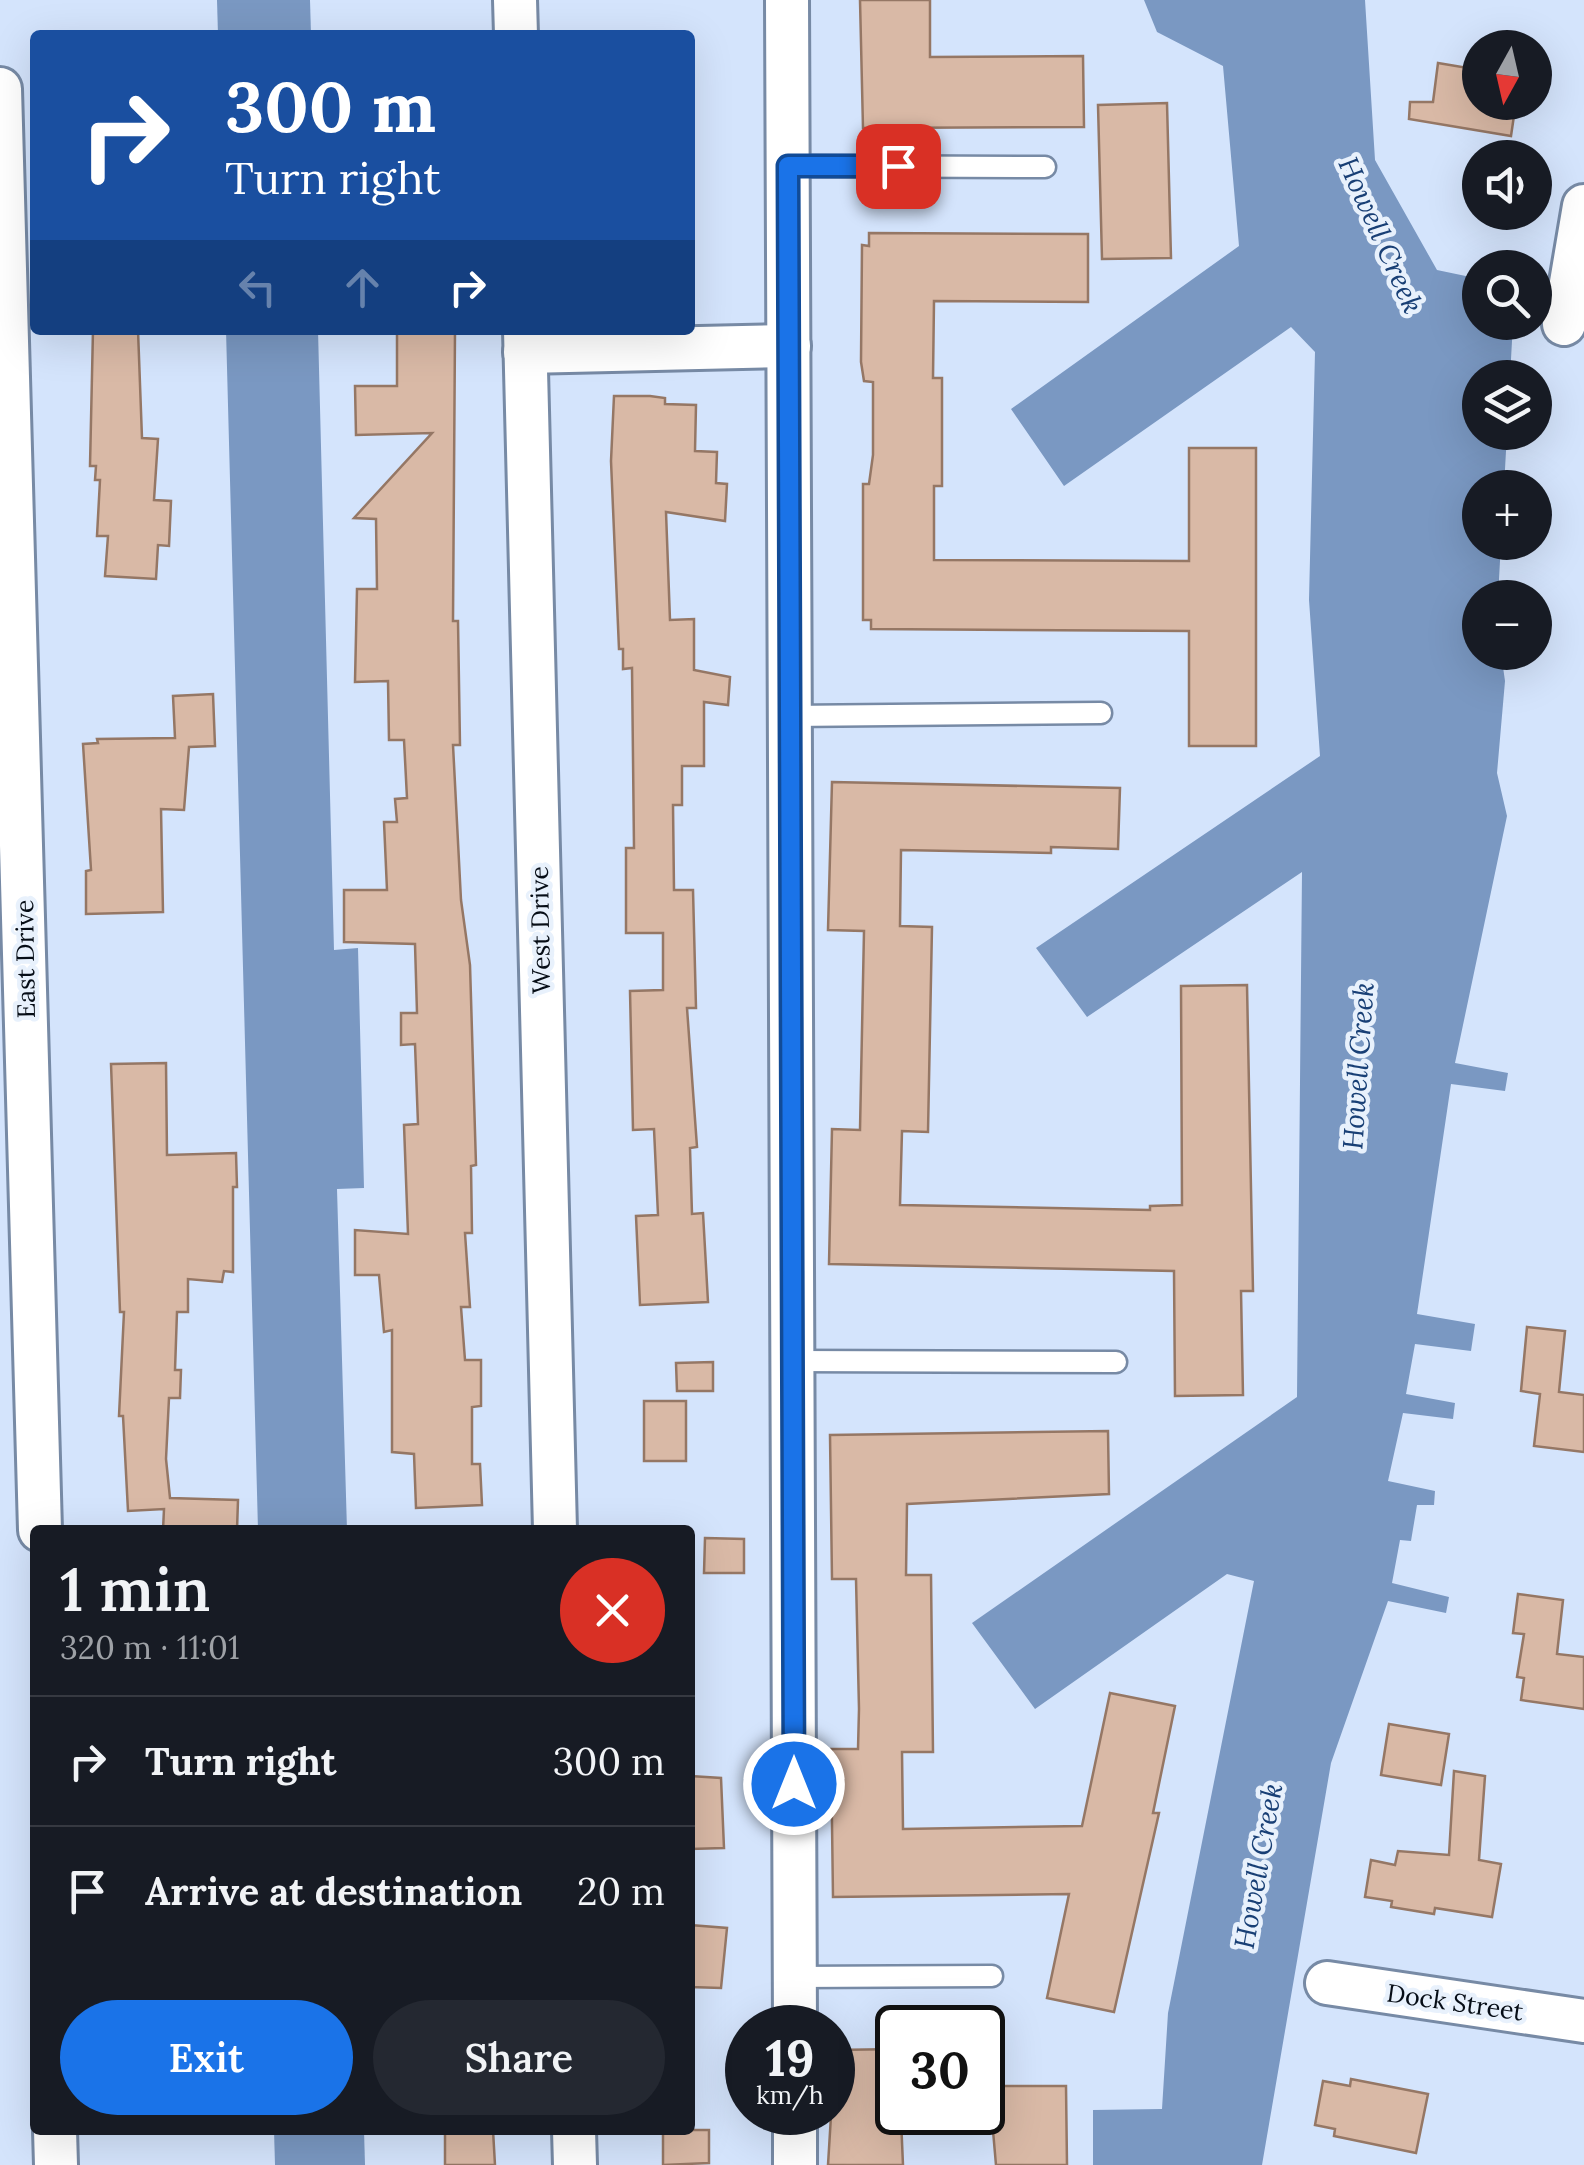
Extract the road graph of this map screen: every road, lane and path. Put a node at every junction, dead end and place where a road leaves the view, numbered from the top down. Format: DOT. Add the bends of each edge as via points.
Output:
graph roads {
  1 [pos="515,0"];
  2 [pos="788,0"];
  3 [pos="516,30"];
  4 [pos="0,89"];
  5 [pos="788,166"];
  6 [pos="1045,167"];
  7 [pos="1584,206"];
  8 [pos="1564,324"];
  9 [pos="525,341"];
  10 [pos="789,346"];
  11 [pos="1100,714"];
  12 [pos="790,716"];
  13 [pos="792,1361"];
  14 [pos="1116,1362"];
  15 [pos="40,1525"];
  16 [pos="554,1525"];
  17 [pos="992,1976"];
  18 [pos="795,1977"];
  19 [pos="1326,1983"];
  20 [pos="795,2005"];
  21 [pos="1584,2021"];
  22 [pos="56,2135"];
  23 [pos="574,2135"];
  24 [pos="795,2135"];
  25 [pos="56,2165"];
  26 [pos="575,2165"];
  27 [pos="796,2165"];
  1 -- 3 [label="street"];
  2 -- 5 [label="street"];
  4 -- 15 [label="street, East Drive"];
  5 -- 6 [label="lane"];
  5 -- 10 [label="street"];
  7 -- 8 [label="street"];
  9 -- 10 [label="street"];
  9 -- 16 [label="street, West Drive"];
  10 -- 12 [label="street"];
  11 -- 12 [label="lane"];
  12 -- 13 [label="street"];
  13 -- 14 [label="lane"];
  13 -- 18 [label="street"];
  17 -- 18 [label="lane"];
  18 -- 20 [label="street"];
  19 -- 21 [label="street, Dock Street"];
  22 -- 25 [label="street"];
  23 -- 26 [label="street"];
  24 -- 27 [label="street"];
}
